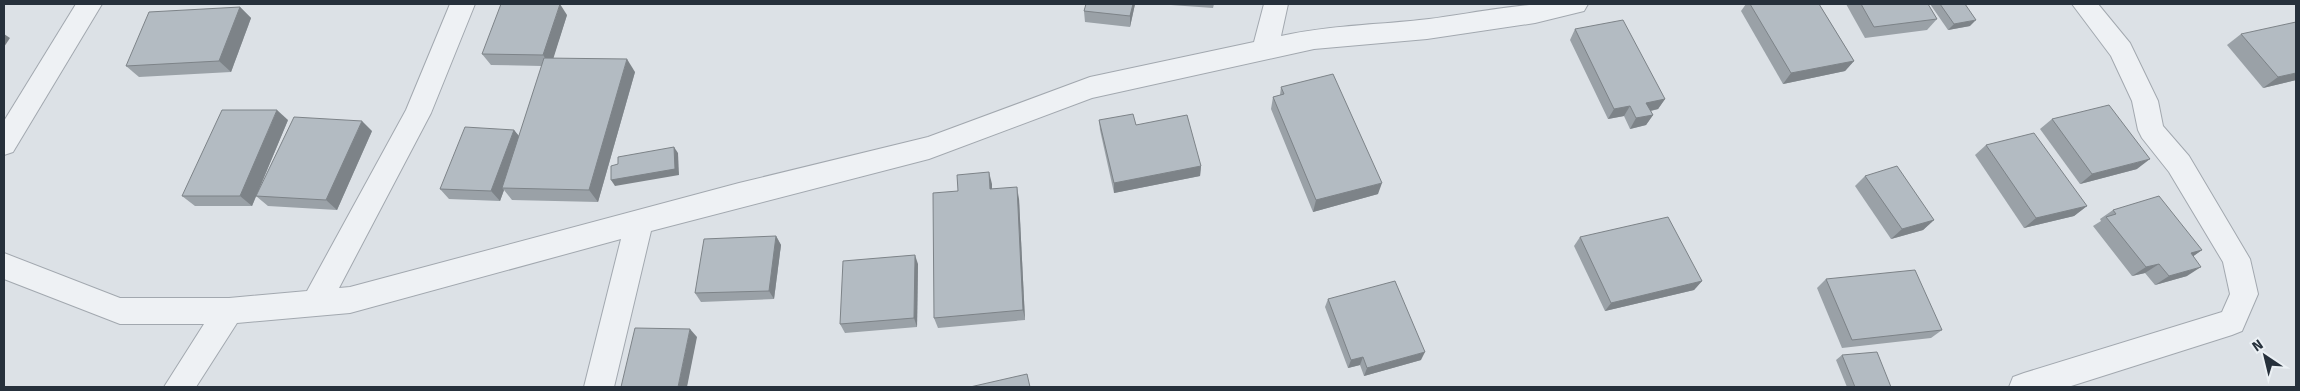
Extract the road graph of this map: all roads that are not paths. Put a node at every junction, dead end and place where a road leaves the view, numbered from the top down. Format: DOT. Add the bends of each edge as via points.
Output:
graph roads {
  1 [pos="89,4"];
  2 [pos="462,4"];
  3 [pos="1276,4"];
  4 [pos="1575,4"];
  5 [pos="2084,4"];
  6 [pos="1265,50"];
  7 [pos="4,144"];
  8 [pos="639,222"];
  9 [pos="4,266"];
  10 [pos="315,304"];
  11 [pos="229,311"];
  12 [pos="179,387"];
  13 [pos="599,387"];
  14 [pos="2024,387"];
  1 -- 7 [label="street"];
  2 -- 10 [label="street" via="418,113"];
  3 -- 6 [label="street"];
  4 -- 6 [label="street" via="1427,28 1314,39"];
  5 -- 14 [label="street" via="2121,50 2145,101 2151,130 2178,164 2236,259 2244,294 2232,322"];
  6 -- 8 [label="street" via="1090,88 928,148"];
  8 -- 10 [label="street" via="350,300"];
  8 -- 13 [label="street"];
  9 -- 11 [label="street" via="120,311"];
  10 -- 11 [label="street"];
  11 -- 12 [label="street"];
}
